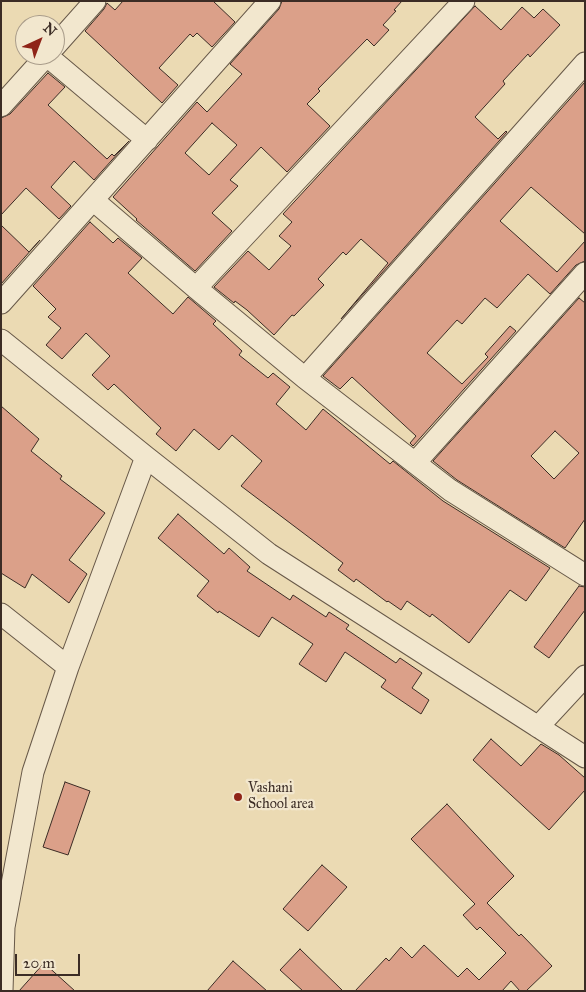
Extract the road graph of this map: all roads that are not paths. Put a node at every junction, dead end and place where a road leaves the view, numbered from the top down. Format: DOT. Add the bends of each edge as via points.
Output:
graph roads {
  1 [pos="95,1"];
  2 [pos="270,1"];
  3 [pos="464,1"];
  4 [pos="65,35"];
  5 [pos="585,64"];
  6 [pos="37,65"];
  7 [pos="58,65"];
  8 [pos="1,106"];
  9 [pos="147,140"];
  10 [pos="93,200"];
  11 [pos="585,273"];
  12 [pos="196,288"];
  13 [pos="1,303"];
  14 [pos="1,340"];
  15 [pos="305,378"];
  16 [pos="146,457"];
  17 [pos="415,463"];
  18 [pos="585,575"];
  19 [pos="1,614"];
  20 [pos="68,667"];
  21 [pos="585,676"];
  22 [pos="538,727"];
  23 [pos="585,757"];
  24 [pos="2,991"];
  1 -- 4 [label="street"];
  2 -- 9 [label="street"];
  3 -- 12 [label="street"];
  5 -- 15 [label="street"];
  6 -- 8 [label="street"];
  7 -- 9 [label="street"];
  9 -- 10 [label="street"];
  10 -- 12 [label="street"];
  10 -- 13 [label="street"];
  11 -- 17 [label="street"];
  12 -- 15 [label="street"];
  14 -- 16 [label="street"];
  15 -- 17 [label="street"];
  16 -- 20 [label="street"];
  16 -- 22 [label="street" via="269,554"];
  17 -- 18 [label="street" via="450,490"];
  19 -- 20 [label="street"];
  20 -- 24 [label="street" via="33,772 4,927"];
  21 -- 22 [label="street"];
  22 -- 23 [label="street"];
}
